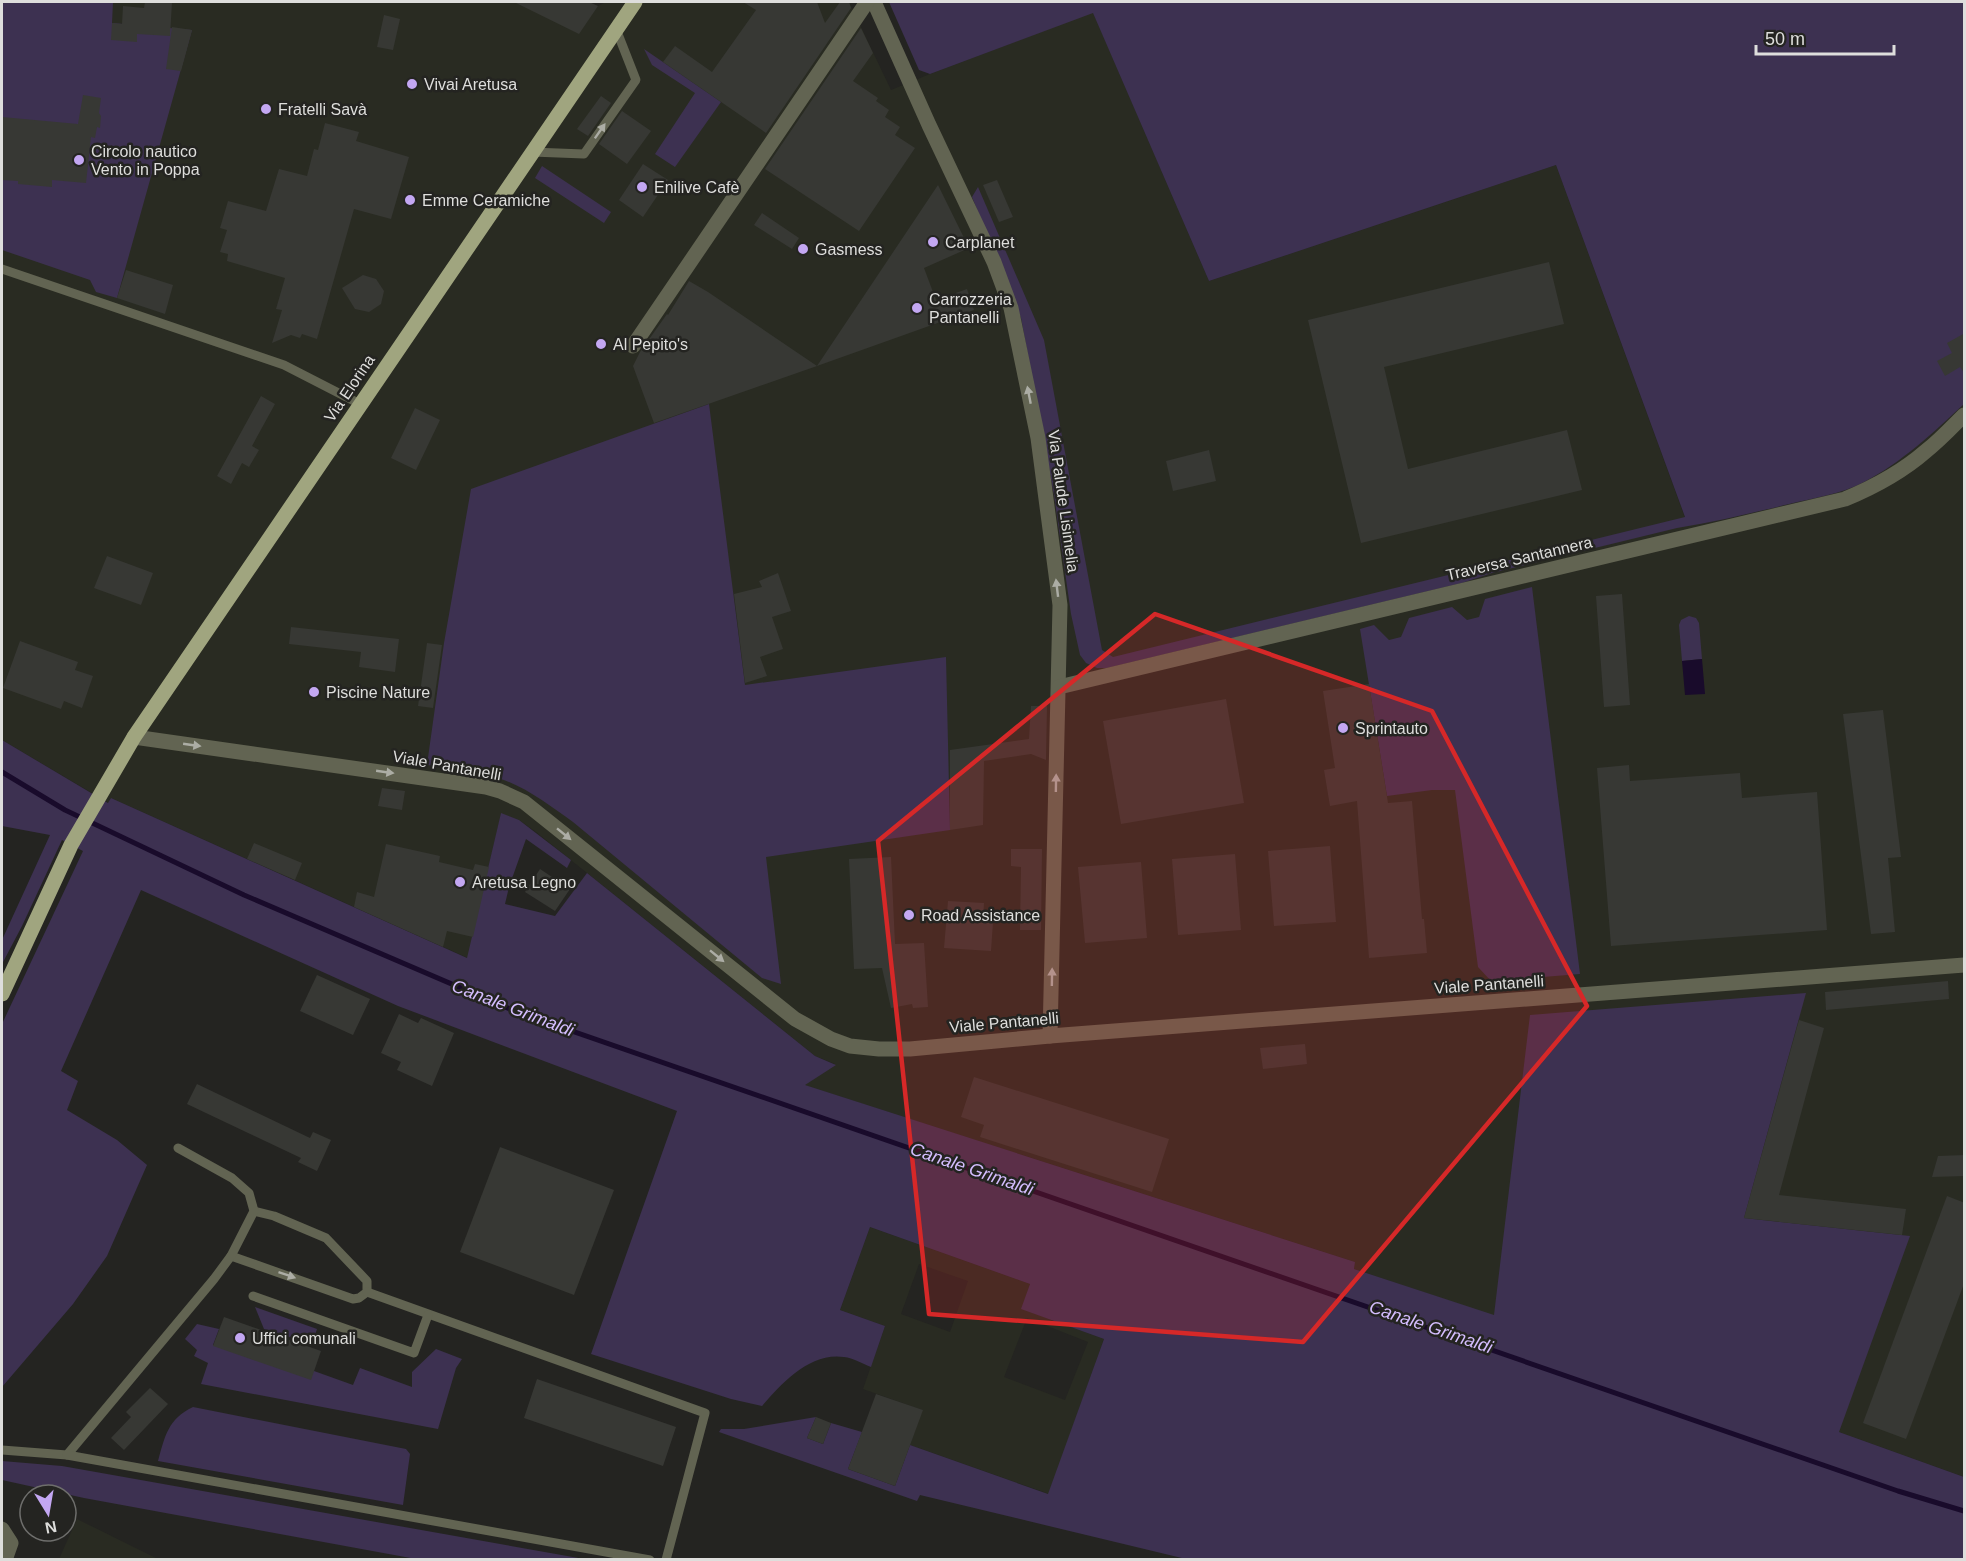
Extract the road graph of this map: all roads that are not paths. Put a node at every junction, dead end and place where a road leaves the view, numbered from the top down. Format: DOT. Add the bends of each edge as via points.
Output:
graph roads {
  1 [pos="634,2"];
  2 [pos="867,2"];
  3 [pos="874,2"];
  4 [pos="616,29"];
  5 [pos="532,152"];
  6 [pos="2,268"];
  7 [pos="633,346"];
  8 [pos="360,404"];
  9 [pos="1965,415"];
  10 [pos="1059,687"];
  11 [pos="134,737"];
  12 [pos="1965,965"];
  13 [pos="2,994"];
  14 [pos="1050,1036"];
  15 [pos="178,1148"];
  16 [pos="254,1211"];
  17 [pos="231,1256"];
  18 [pos="367,1292"];
  19 [pos="253,1296"];
  20 [pos="428,1315"];
  21 [pos="2,1450"];
  22 [pos="67,1455"];
  23 [pos="2,1529"];
  24 [pos="5,1560"];
  25 [pos="650,1560"];
  26 [pos="666,1560"];
  1 -- 4 [label="main road, Via Elorina"];
  2 -- 7 [label="street"];
  10 -- 3 [label="street, Via Palude Lisimelia, one-way" via="1058,593 1038,438 1011,308 994,262"];
  4 -- 5 [label="main road, Via Elorina"];
  5 -- 4 [label="lane, one-way" via="584,154 636,80"];
  5 -- 8 [label="main road, Via Elorina"];
  6 -- 8 [label="lane" via="284,365"];
  8 -- 11 [label="main road, Via Elorina"];
  9 -- 10 [label="street, Traversa Santannera" via="1908,465 1845,499"];
  14 -- 10 [label="street, Via Palude Lisimelia, one-way"];
  11 -- 13 [label="main road, Via Elorina" via="71,845"];
  11 -- 14 [label="street, Viale Pantanelli, one-way" via="500,791 524,802 795,1019 831,1040 879,1049 910,1049"];
  12 -- 14 [label="street, Viale Pantanelli"];
  15 -- 16 [label="lane" via="232,1178 249,1193"];
  16 -- 17 [label="lane"];
  16 -- 18 [label="lane" via="326,1238 367,1281"];
  17 -- 18 [label="lane, one-way" via="353,1299"];
  17 -- 22 [label="lane"];
  18 -- 20 [label="lane"];
  19 -- 20 [label="lane" via="414,1353"];
  20 -- 26 [label="lane" via="705,1413"];
  21 -- 22 [label="lane"];
  22 -- 25 [label="lane"];
  23 -- 24 [label="street" via="11,1543"];
}
